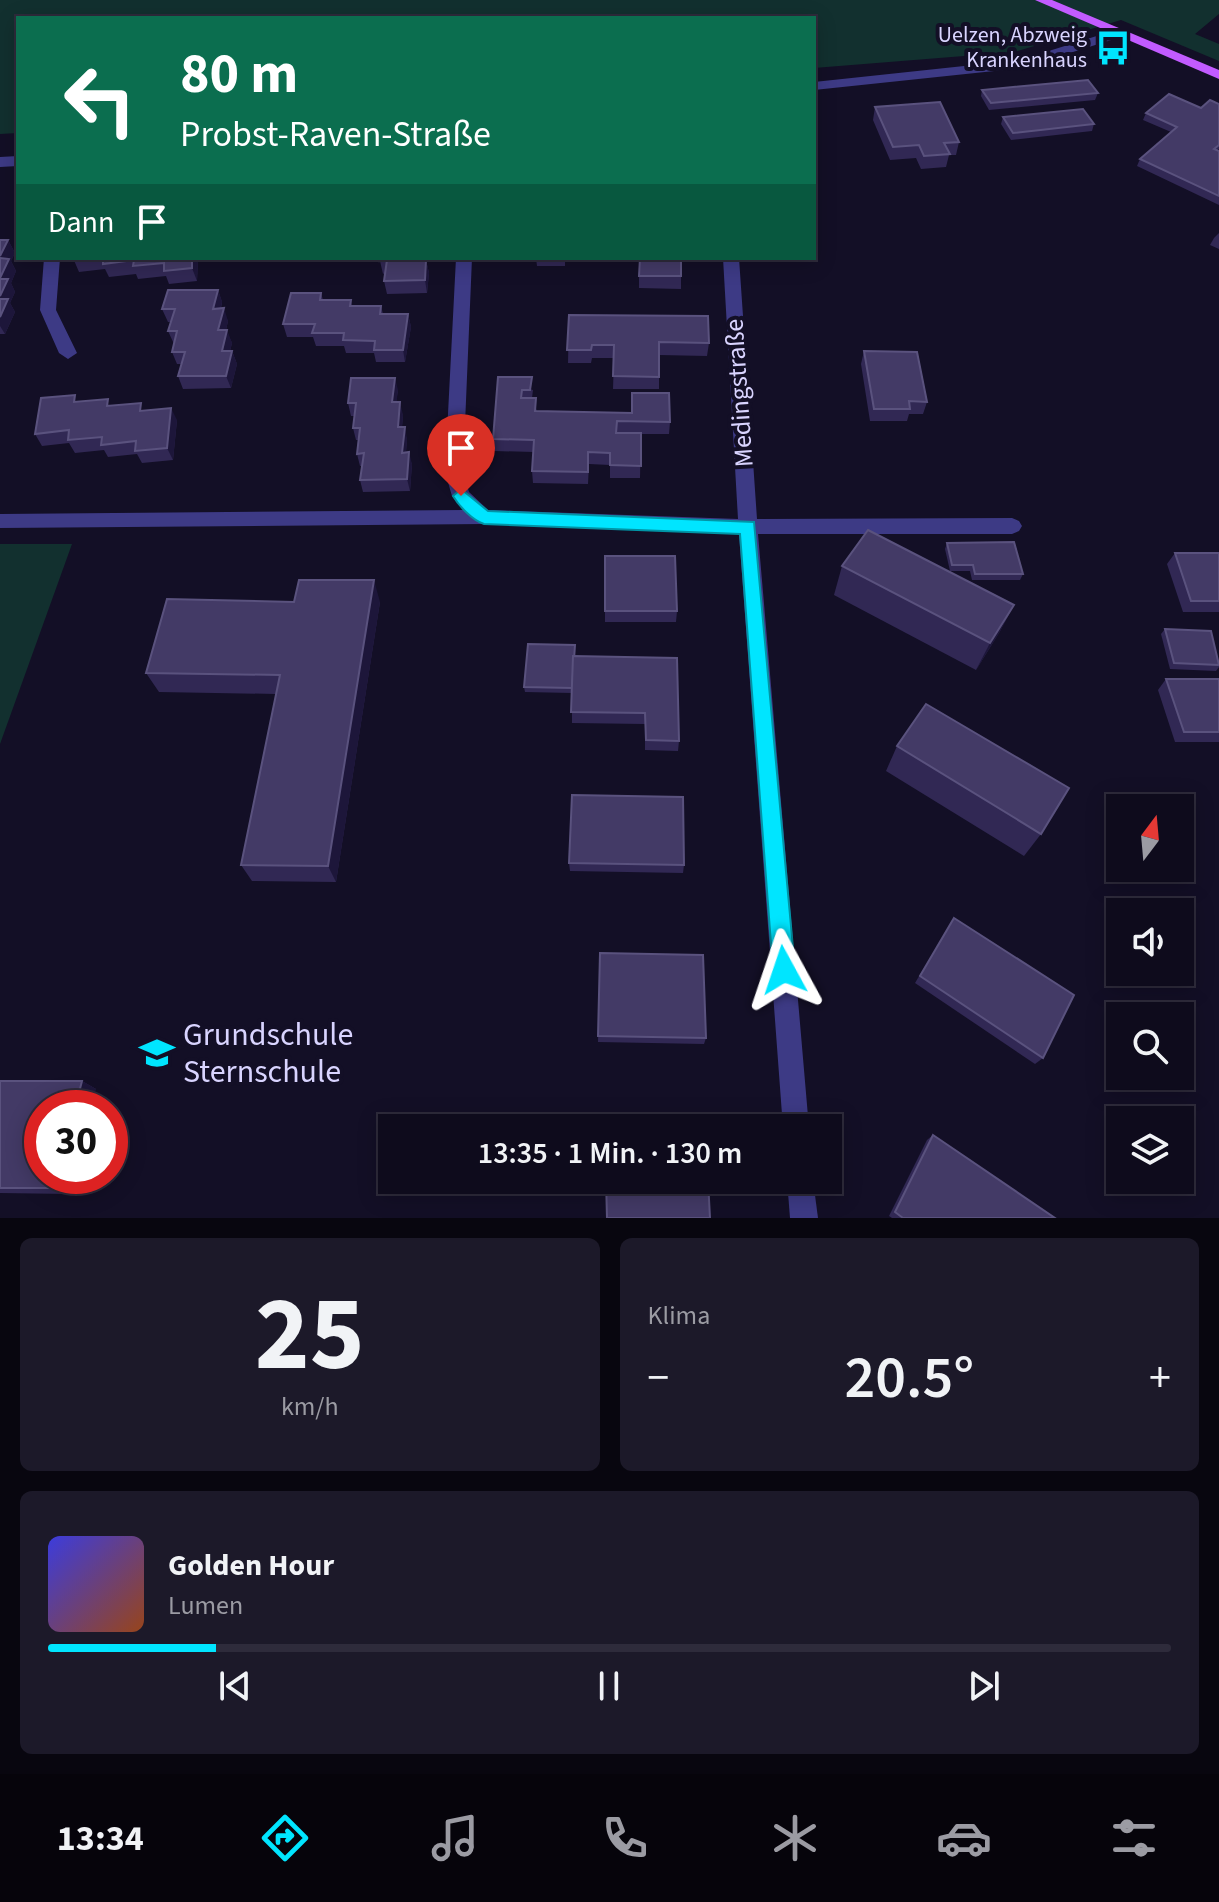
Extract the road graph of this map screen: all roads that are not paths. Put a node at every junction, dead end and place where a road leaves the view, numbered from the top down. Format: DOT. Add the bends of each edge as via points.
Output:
graph roads {
  1 [pos="1041,0"];
  2 [pos="1119,33"];
  3 [pos="1219,75"];
  4 [pos="816,86"];
  5 [pos="52,260"];
  6 [pos="464,260"];
  7 [pos="731,260"];
  8 [pos="68,353"];
  9 [pos="484,517"];
  10 [pos="0,521"];
  11 [pos="1012,526"];
  12 [pos="748,527"];
  13 [pos="795,1114"];
  14 [pos="801,1194"];
  15 [pos="804,1218"];
  1 -- 2 [label="main road"];
  2 -- 3 [label="main road"];
  2 -- 4 [label="street" via="1022,64"];
  5 -- 8 [label="street" via="48,310"];
  6 -- 9 [label="street" via="454,472 461,496"];
  7 -- 12 [label="street, Medingstraße"];
  9 -- 10 [label="street"];
  9 -- 12 [label="street"];
  11 -- 12 [label="street"];
  12 -- 13 [label="street, Medingstraße"];
  14 -- 15 [label="street"];
}
